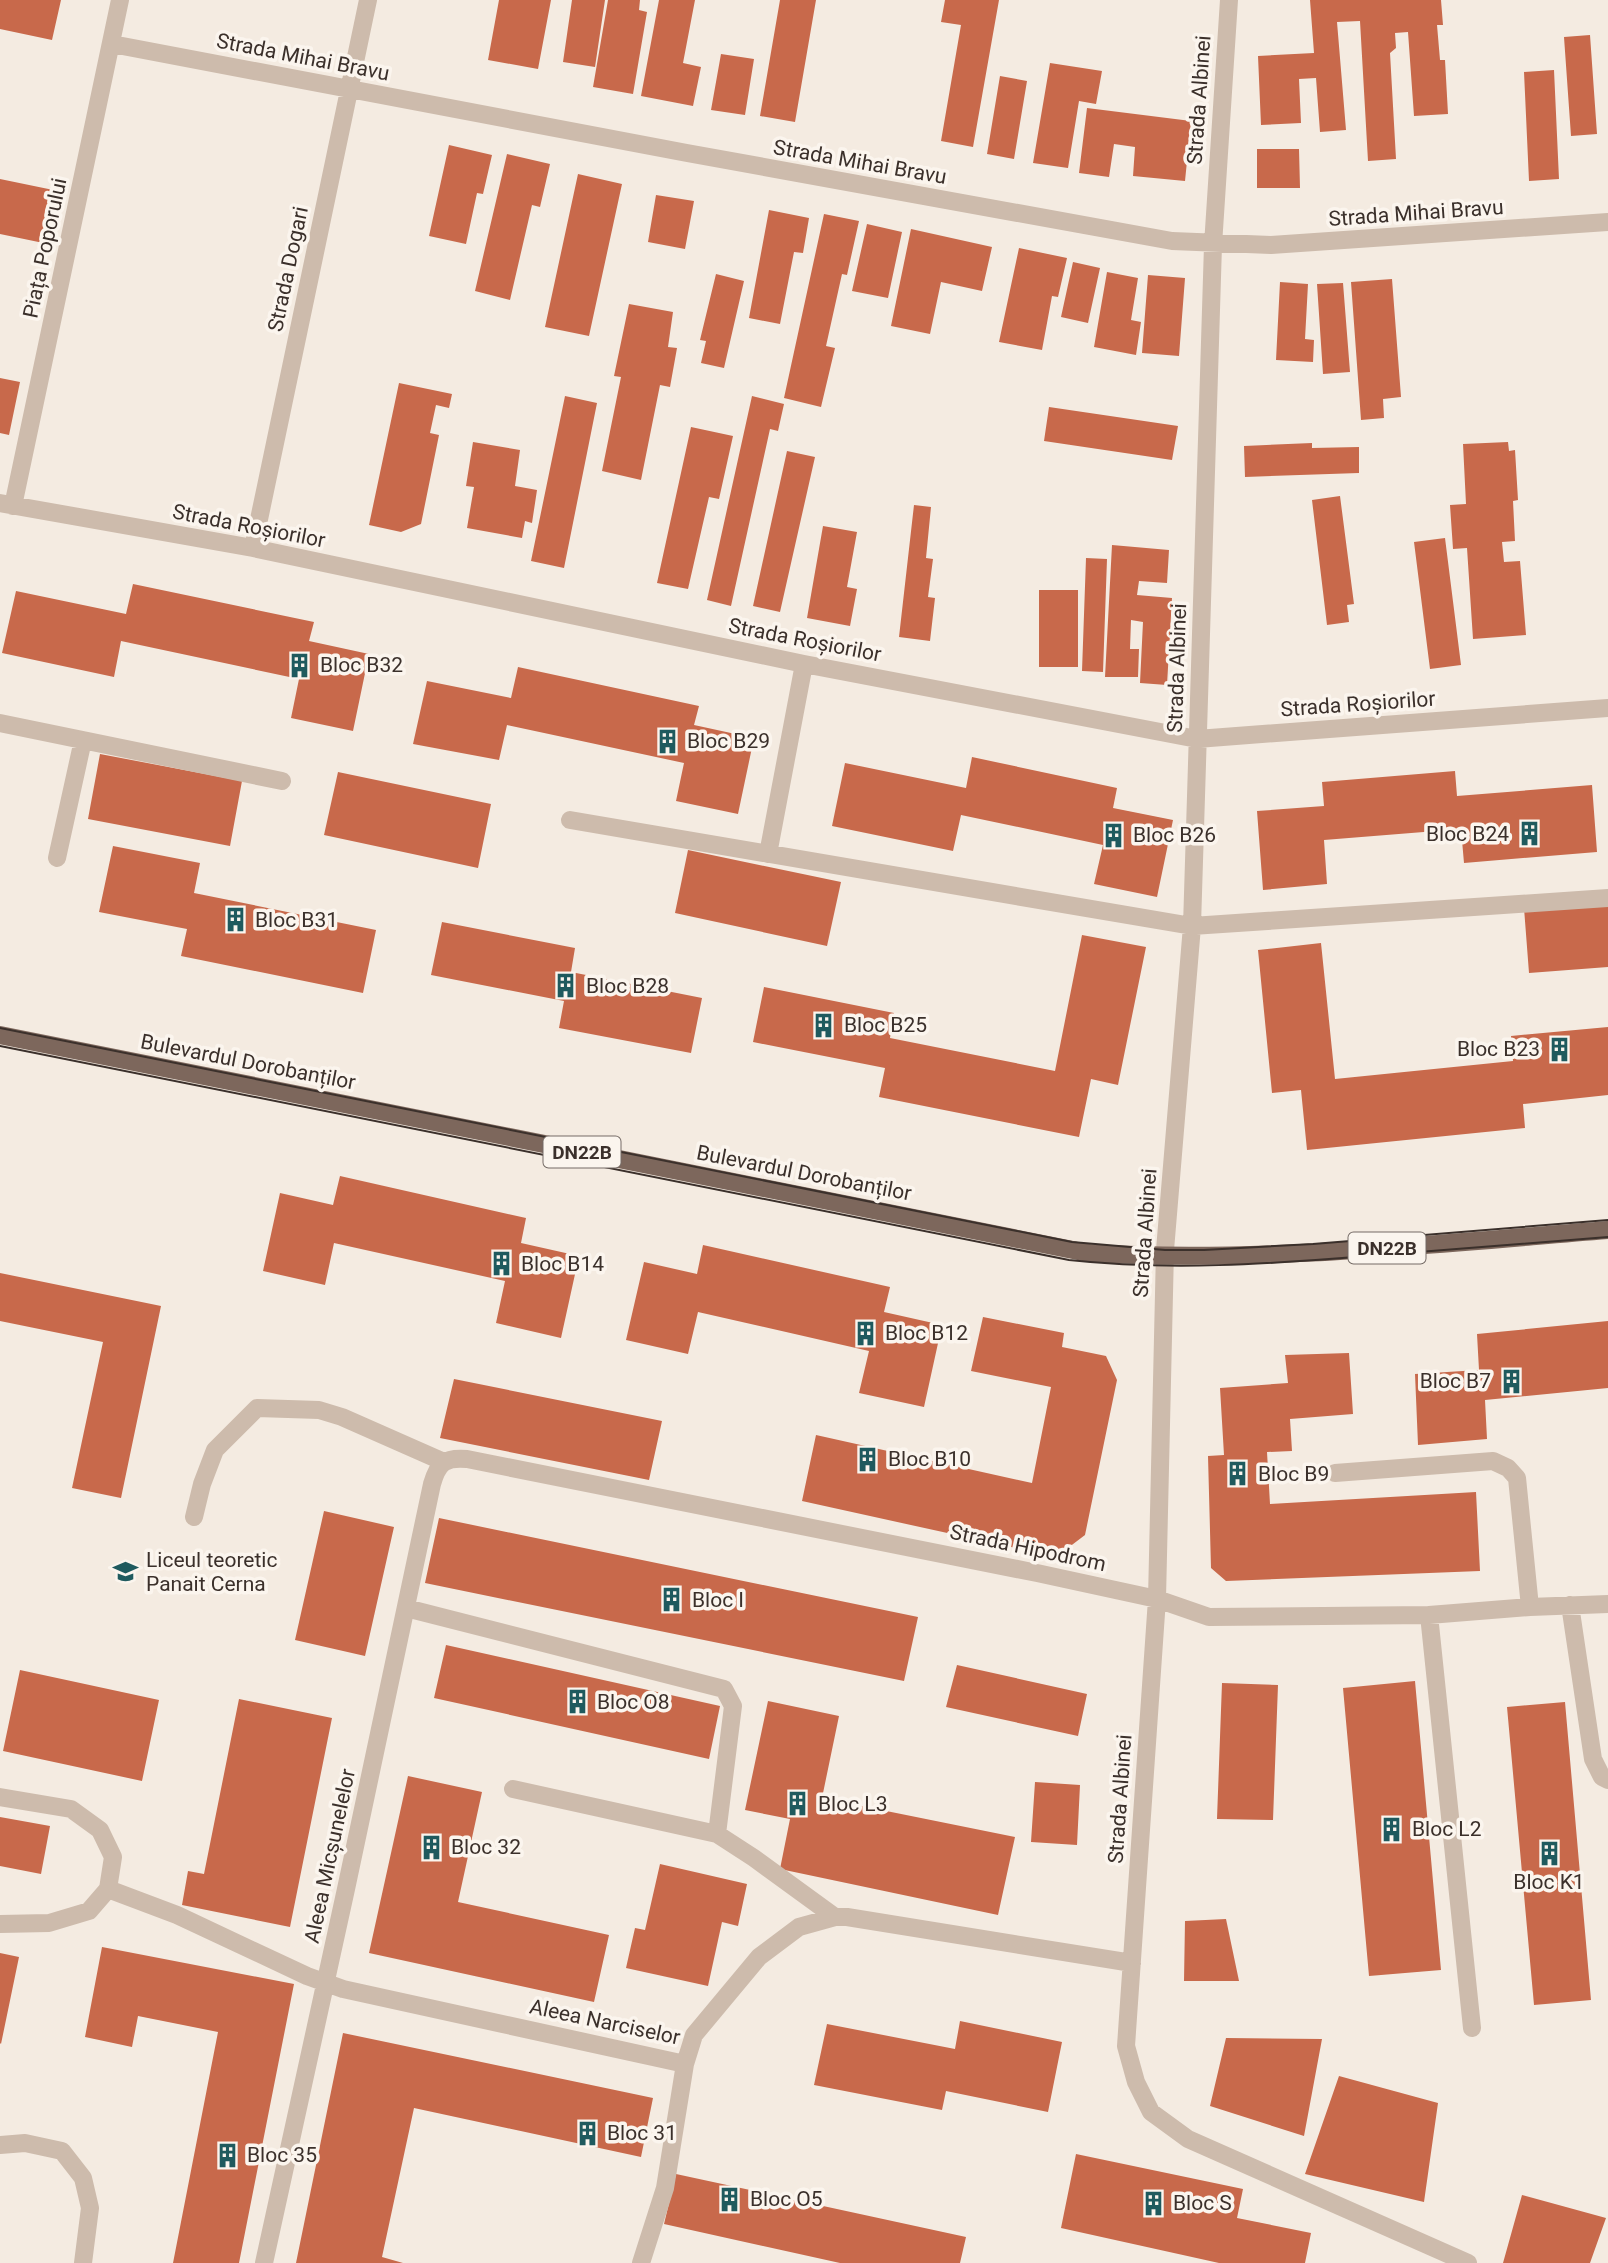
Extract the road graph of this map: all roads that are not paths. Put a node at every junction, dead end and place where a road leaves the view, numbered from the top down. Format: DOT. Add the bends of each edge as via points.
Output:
graph roads {
  1 [pos="120,0"];
  2 [pos="368,0"];
  3 [pos="1228,0"];
  4 [pos="112,44"];
  5 [pos="349,89"];
  6 [pos="1608,222"];
  7 [pos="1213,245"];
  8 [pos="7,505"];
  9 [pos="253,548"];
  10 [pos="804,664"];
  11 [pos="1608,708"];
  12 [pos="0,723"];
  13 [pos="1197,738"];
  14 [pos="83,740"];
  15 [pos="282,781"];
  16 [pos="570,820"];
  17 [pos="768,854"];
  18 [pos="57,858"];
  19 [pos="1608,898"];
  20 [pos="1192,926"];
  21 [pos="0,1035"];
  22 [pos="1608,1230"];
  23 [pos="1165,1257"];
  24 [pos="444,1462"];
  25 [pos="1335,1473"];
  26 [pos="194,1517"];
  27 [pos="1157,1599"];
  28 [pos="1608,1604"];
  29 [pos="1570,1605"];
  30 [pos="1530,1607"];
  31 [pos="406,1608"];
  32 [pos="1429,1615"];
  33 [pos="1608,1780"];
  34 [pos="513,1789"];
  35 [pos="0,1797"];
  36 [pos="717,1835"];
  37 [pos="108,1889"];
  38 [pos="835,1917"];
  39 [pos="0,1924"];
  40 [pos="1132,1963"];
  41 [pos="326,1982"];
  42 [pos="1472,2028"];
  43 [pos="685,2064"];
  44 [pos="0,2145"];
  45 [pos="83,2263"];
  46 [pos="264,2263"];
  47 [pos="641,2263"];
  48 [pos="1468,2263"];
  1 -- 4 [label="street, Piața Poporului"];
  2 -- 5 [label="street, Strada Dogari"];
  3 -- 7 [label="street, Strada Albinei"];
  4 -- 5 [label="street, Strada Mihai Bravu"];
  4 -- 8 [label="street, Piața Poporului"];
  5 -- 7 [label="street, Strada Mihai Bravu"];
  5 -- 9 [label="street, Strada Dogari"];
  6 -- 7 [label="street, Strada Mihai Bravu" via="1271,246"];
  7 -- 13 [label="street, Strada Albinei"];
  8 -- 9 [label="street, Strada Roșiorilor"];
  9 -- 10 [label="street, Strada Roșiorilor"];
  10 -- 13 [label="street, Strada Roșiorilor"];
  10 -- 17 [label="street"];
  11 -- 13 [label="street, Strada Roșiorilor"];
  12 -- 14 [label="street"];
  13 -- 20 [label="street, Strada Albinei"];
  14 -- 15 [label="street"];
  14 -- 18 [label="street"];
  16 -- 17 [label="street"];
  17 -- 20 [label="street"];
  19 -- 20 [label="street"];
  20 -- 23 [label="street, Strada Albinei"];
  21 -- 23 [label="main road, Bulevardul Dorobanților / DN22B" via="1087,1253"];
  22 -- 23 [label="main road, Bulevardul Dorobanților / DN22B" via="1391,1248"];
  23 -- 27 [label="street, Strada Albinei"];
  24 -- 26 [label="street" via="330,1413 257,1408 215,1450"];
  24 -- 27 [label="street, Strada Hipodrom" via="467,1459"];
  24 -- 31 [label="street, Aleea Micșunelelor" via="432,1484"];
  25 -- 30 [label="street" via="1493,1461 1508,1468 1517,1478"];
  27 -- 32 [label="street, Strada Hipodrom" via="1209,1618"];
  27 -- 40 [label="street, Strada Albinei"];
  28 -- 29 [label="street, Strada Hipodrom"];
  29 -- 30 [label="street, Strada Hipodrom"];
  29 -- 33 [label="street" via="1593,1759"];
  30 -- 32 [label="street, Strada Hipodrom"];
  31 -- 36 [label="street" via="724,1689 733,1706"];
  31 -- 41 [label="street, Aleea Micșunelelor"];
  32 -- 42 [label="street"];
  34 -- 36 [label="street"];
  35 -- 37 [label="street" via="71,1808 100,1830 113,1857"];
  36 -- 38 [label="street"];
  37 -- 39 [label="street" via="89,1911 49,1923"];
  37 -- 41 [label="street, Aleea Narciselor"];
  38 -- 40 [label="street, Aleea Narciselor"];
  38 -- 43 [label="street, Aleea Narciselor" via="799,1927 759,1957 694,2035"];
  40 -- 48 [label="street, Strada Albinei" via="1126,2046 1151,2112 1188,2139"];
  41 -- 43 [label="street, Aleea Narciselor"];
  41 -- 46 [label="street, Aleea Micșunelelor"];
  43 -- 47 [label="street" via="665,2188"];
  44 -- 45 [label="street" via="24,2143 62,2151 83,2178 90,2208"];
}
